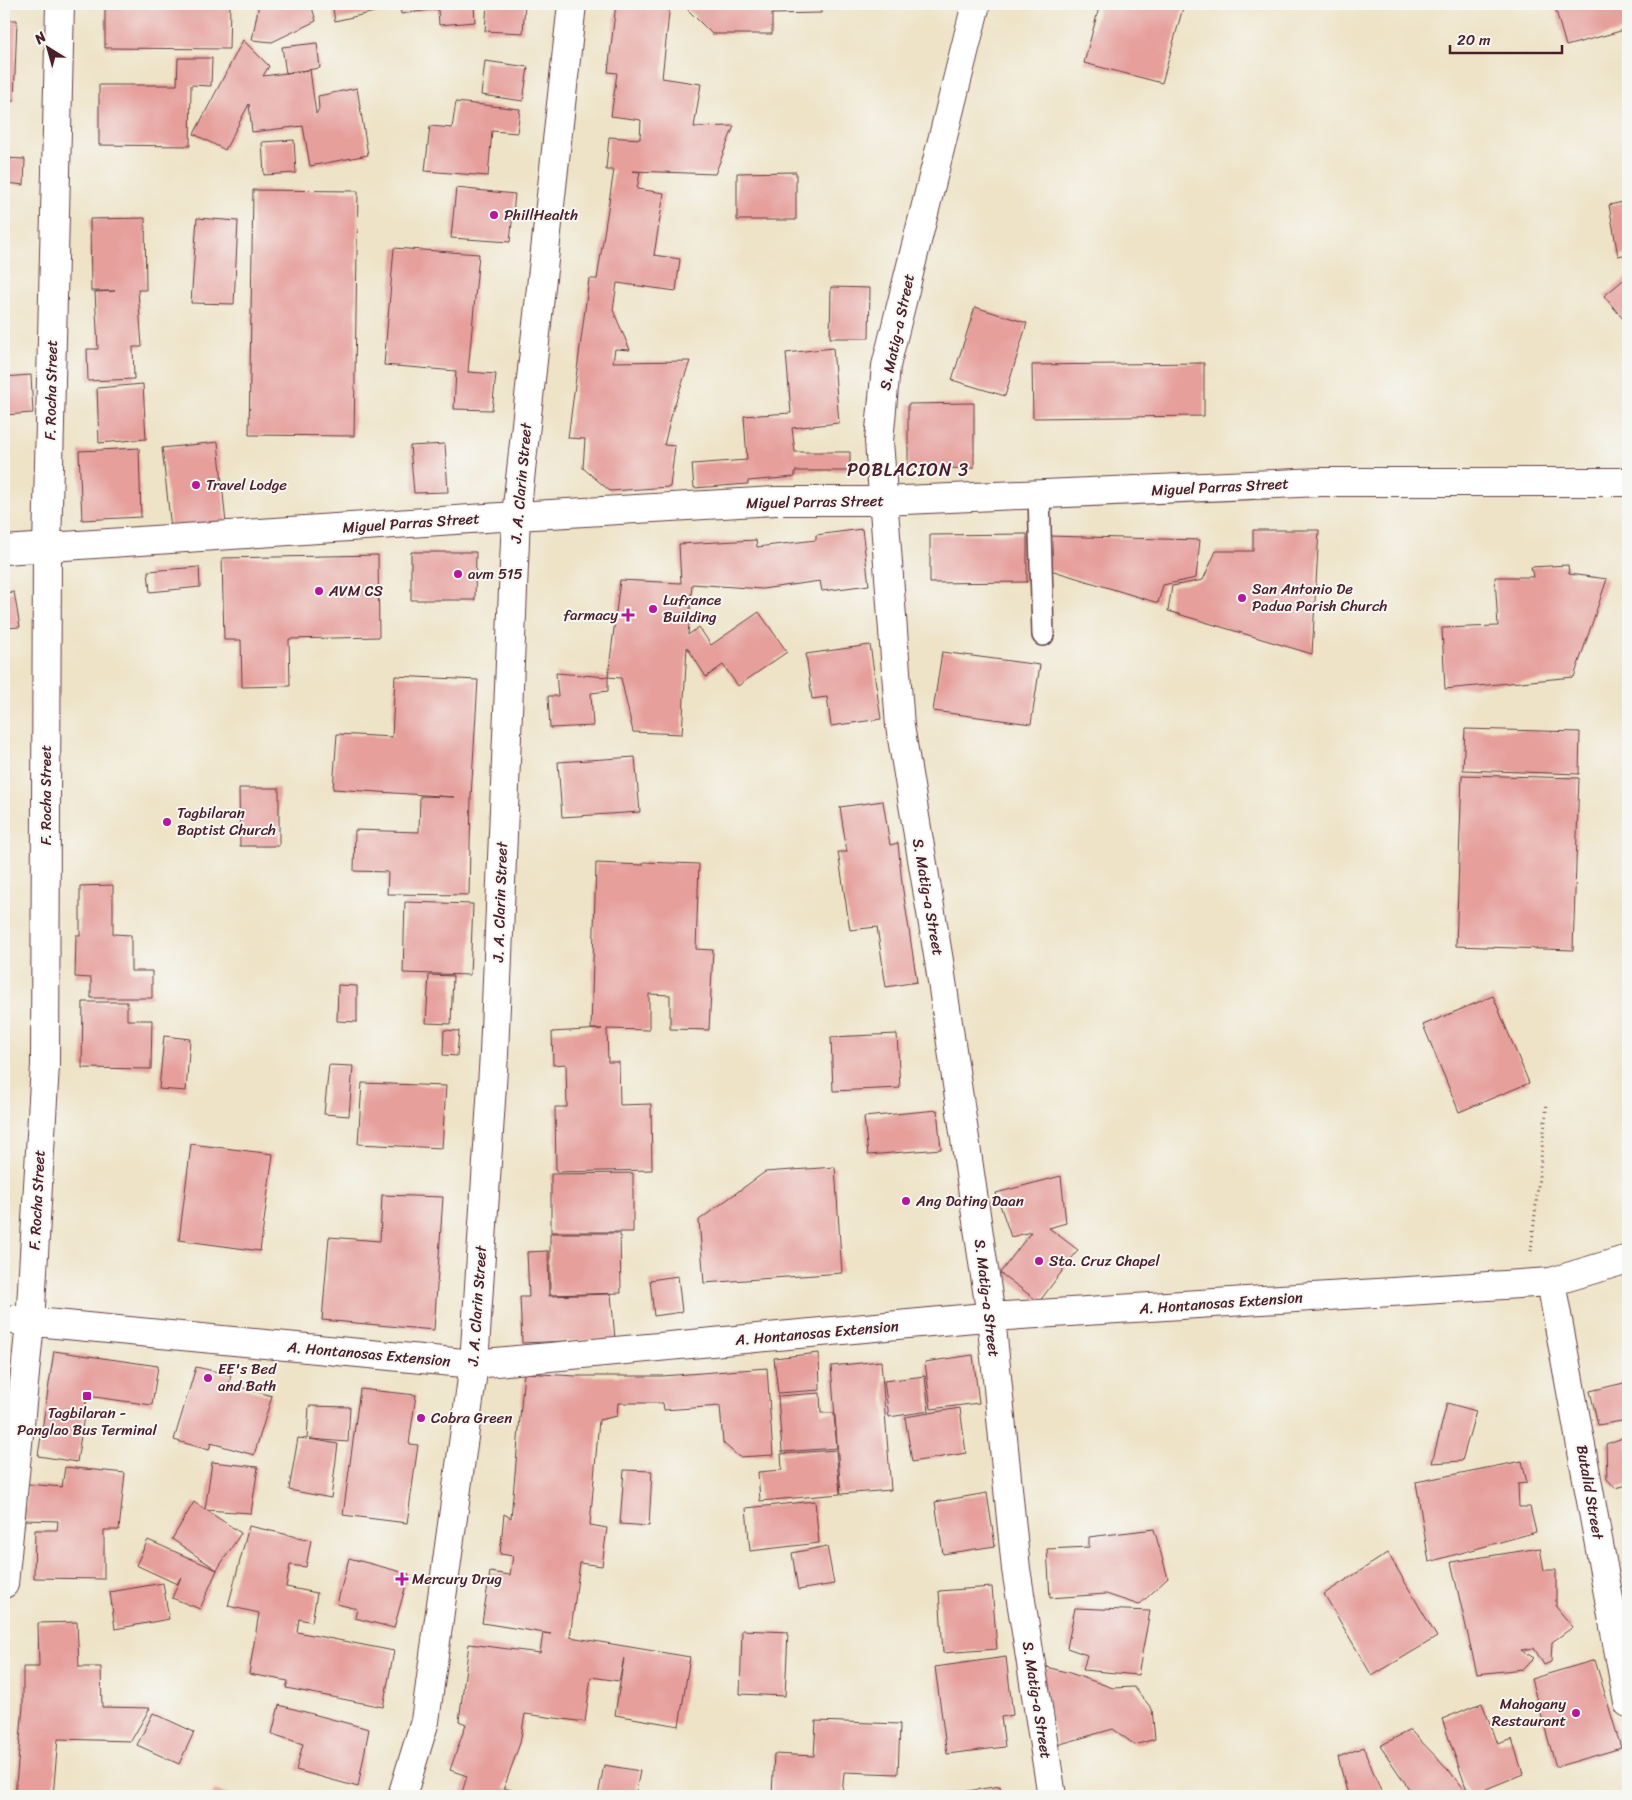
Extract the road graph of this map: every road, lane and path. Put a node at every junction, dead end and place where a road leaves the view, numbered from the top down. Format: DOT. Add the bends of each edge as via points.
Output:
graph roads {
  1 [pos="60,4"];
  2 [pos="572,4"];
  3 [pos="976,4"];
  4 [pos="1628,482"];
  5 [pos="1039,494"];
  6 [pos="882,501"];
  7 [pos="516,516"];
  8 [pos="47,548"];
  9 [pos="4,550"];
  10 [pos="1042,635"];
  11 [pos="1547,1103"];
  12 [pos="1628,1259"];
  13 [pos="1539,1283"];
  14 [pos="991,1317"];
  15 [pos="17,1321"];
  16 [pos="474,1364"];
  17 [pos="4,1584"];
  18 [pos="1628,1703"];
  19 [pos="402,1796"];
  20 [pos="1052,1796"];
  1 -- 8 [label="street, F. Rocha Street"];
  2 -- 7 [label="street, J. A. Clarin Street"];
  3 -- 6 [label="street, S. Matig-a Street" via="886,366 879,441"];
  4 -- 5 [label="street, Miguel Parras Street" via="1321,482"];
  5 -- 6 [label="street, Miguel Parras Street"];
  5 -- 10 [label="lane"];
  6 -- 7 [label="street, Miguel Parras Street" via="775,501"];
  6 -- 14 [label="street, S. Matig-a Street" via="900,726 939,961"];
  7 -- 8 [label="street, Miguel Parras Street"];
  7 -- 16 [label="street, J. A. Clarin Street" via="494,1054"];
  8 -- 9 [label="street, Miguel Parras Street"];
  8 -- 15 [label="street, F. Rocha Street" via="45,1065"];
  11 -- 13 [label="path"];
  12 -- 13 [label="street, A. Hontanosas Extension"];
  13 -- 14 [label="street, A. Hontanosas Extension"];
  13 -- 18 [label="street, Butalid Street"];
  14 -- 16 [label="street, A. Hontanosas Extension"];
  14 -- 20 [label="street, S. Matig-a Street" via="1016,1569"];
  15 -- 16 [label="street, A. Hontanosas Extension"];
  15 -- 17 [label="street, F. Rocha Street"];
  16 -- 19 [label="street, J. A. Clarin Street" via="425,1721"];
}
